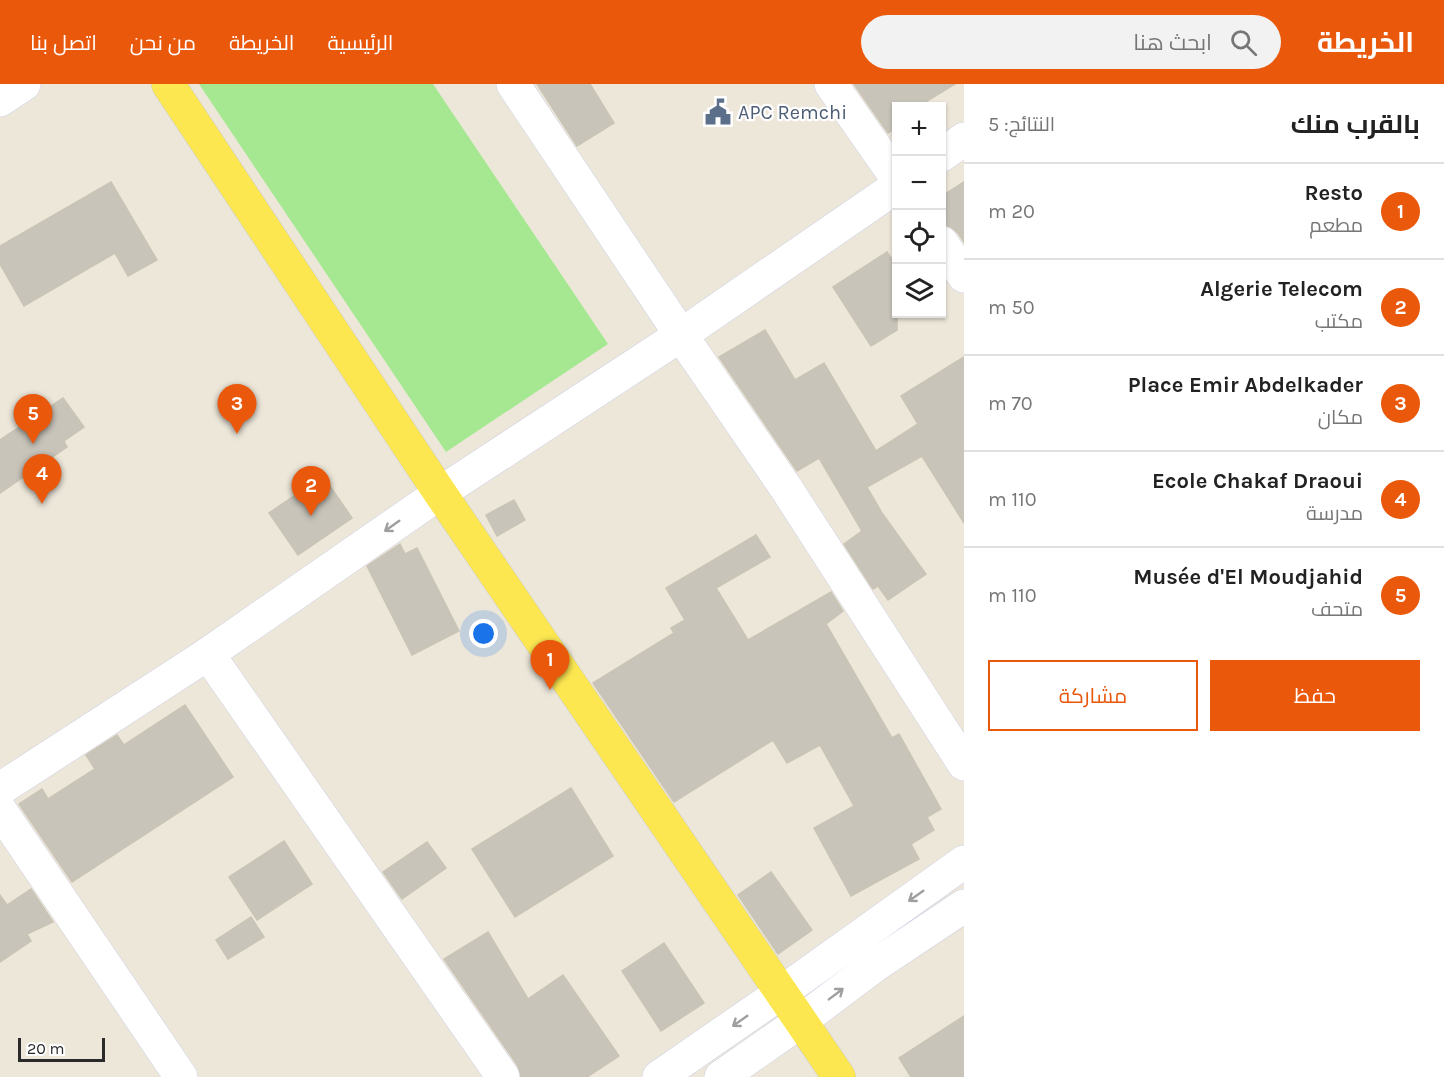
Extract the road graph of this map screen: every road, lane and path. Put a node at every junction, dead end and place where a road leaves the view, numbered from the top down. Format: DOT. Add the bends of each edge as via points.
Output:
graph roads {
  1 [pos="24,84"];
  2 [pos="168,84"];
  3 [pos="513,84"];
  4 [pos="831,84"];
  5 [pos="0,100"];
  6 [pos="964,140"];
  7 [pos="946,153"];
  8 [pos="892,170"];
  9 [pos="892,190"];
  10 [pos="946,249"];
  11 [pos="964,276"];
  12 [pos="681,335"];
  13 [pos="440,493"];
  14 [pos="208,654"];
  15 [pos="964,764"];
  16 [pos="0,789"];
  17 [pos="0,810"];
  18 [pos="964,862"];
  19 [pos="964,906"];
  20 [pos="782,992"];
  21 [pos="801,1021"];
  22 [pos="181,1077"];
  23 [pos="504,1077"];
  24 [pos="659,1077"];
  25 [pos="721,1077"];
  26 [pos="839,1077"];
  1 -- 5 [label="street"];
  2 -- 13 [label="main road"];
  3 -- 12 [label="street"];
  4 -- 8 [label="street"];
  6 -- 7 [label="street"];
  9 -- 12 [label="street"];
  10 -- 11 [label="street"];
  12 -- 13 [label="street"];
  12 -- 15 [label="street" via="786,488"];
  13 -- 14 [label="street, one-way"];
  13 -- 20 [label="main road"];
  14 -- 16 [label="street"];
  14 -- 23 [label="street"];
  17 -- 22 [label="street"];
  18 -- 20 [label="street, one-way"];
  21 -- 19 [label="street, one-way"];
  20 -- 21 [label="main road"];
  20 -- 24 [label="street, one-way"];
  21 -- 25 [label="street"];
  21 -- 26 [label="main road"];
}
